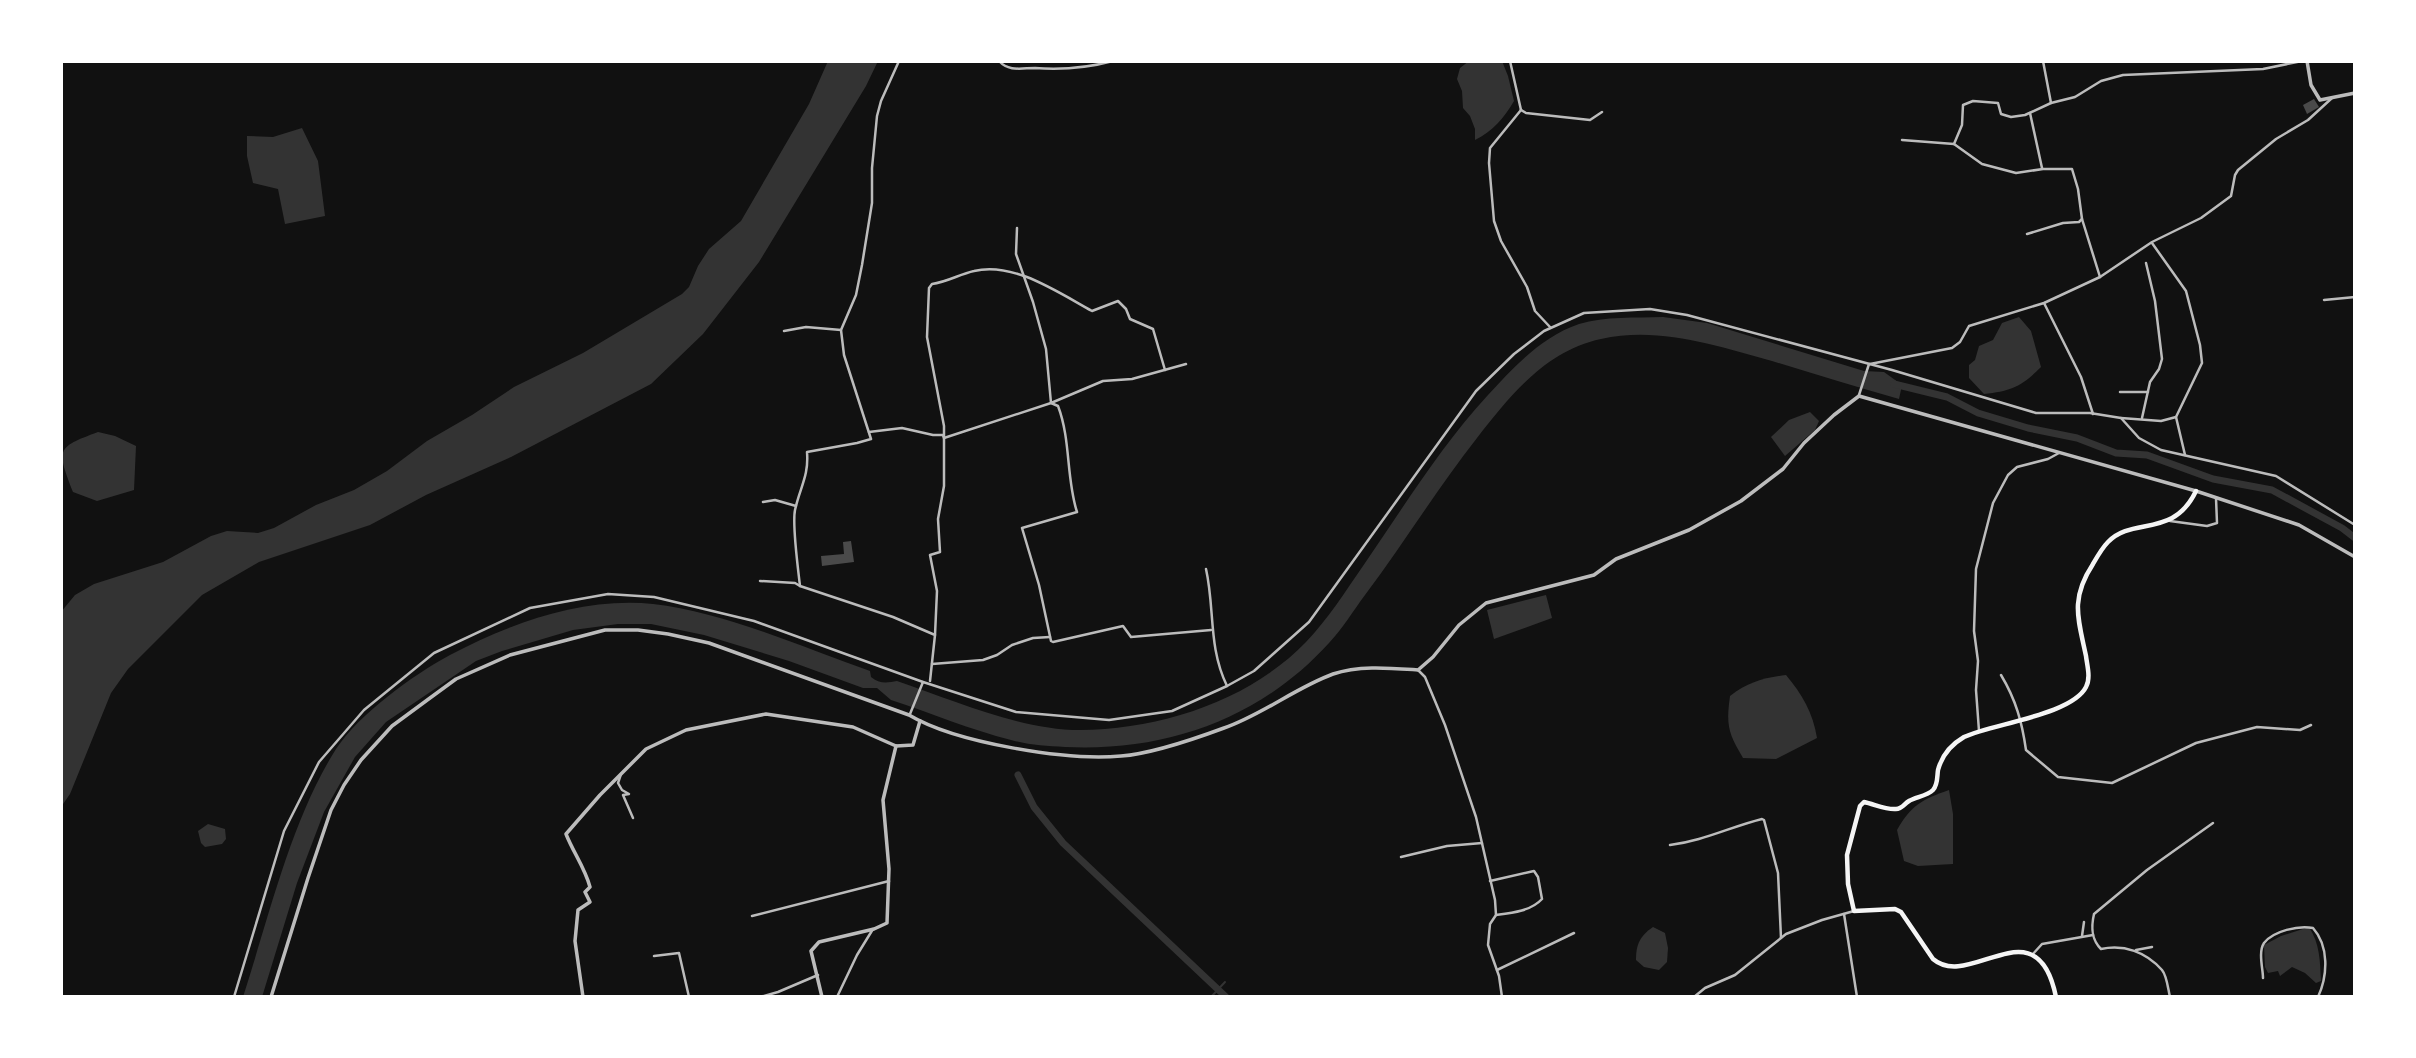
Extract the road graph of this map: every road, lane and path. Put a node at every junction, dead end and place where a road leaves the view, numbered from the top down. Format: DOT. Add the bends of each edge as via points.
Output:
graph roads {
  1 [pos="898,61"];
  2 [pos="999,61"];
  3 [pos="1113,61"];
  4 [pos="1510,61"];
  5 [pos="2043,61"];
  6 [pos="2304,61"];
  7 [pos="2355,93"];
  8 [pos="2332,98"];
  9 [pos="2051,103"];
  10 [pos="1521,110"];
  11 [pos="1602,112"];
  12 [pos="2030,113"];
  13 [pos="1902,140"];
  14 [pos="1954,144"];
  15 [pos="2043,169"];
  16 [pos="2082,219"];
  17 [pos="1017,228"];
  18 [pos="2027,234"];
  19 [pos="2152,242"];
  20 [pos="2146,263"];
  21 [pos="1022,275"];
  22 [pos="2099,277"];
  23 [pos="2355,298"];
  24 [pos="2324,300"];
  25 [pos="2044,303"];
  26 [pos="1550,327"];
  27 [pos="841,330"];
  28 [pos="785,331"];
  29 [pos="1185,364"];
  30 [pos="1869,364"];
  31 [pos="1165,370"];
  32 [pos="2120,392"];
  33 [pos="2148,392"];
  34 [pos="1859,396"];
  35 [pos="1051,403"];
  36 [pos="2093,414"];
  37 [pos="2176,417"];
  38 [pos="2121,418"];
  39 [pos="2142,418"];
  40 [pos="869,432"];
  41 [pos="944,438"];
  42 [pos="2060,453"];
  43 [pos="2185,455"];
  44 [pos="2196,491"];
  45 [pos="2216,498"];
  46 [pos="763,502"];
  47 [pos="796,506"];
  48 [pos="2167,520"];
  49 [pos="2355,525"];
  50 [pos="940,552"];
  51 [pos="2355,557"];
  52 [pos="940,558"];
  53 [pos="1206,569"];
  54 [pos="760,581"];
  55 [pos="800,586"];
  56 [pos="1211,630"];
  57 [pos="935,635"];
  58 [pos="1049,638"];
  59 [pos="932,664"];
  60 [pos="1418,670"];
  61 [pos="2001,676"];
  62 [pos="923,682"];
  63 [pos="930,682"];
  64 [pos="1227,686"];
  65 [pos="909,715"];
  66 [pos="2022,720"];
  67 [pos="920,721"];
  68 [pos="2311,724"];
  69 [pos="1979,731"];
  70 [pos="896,746"];
  71 [pos="621,774"];
  72 [pos="633,818"];
  73 [pos="2213,823"];
  74 [pos="1482,843"];
  75 [pos="1670,845"];
  76 [pos="1401,857"];
  77 [pos="889,881"];
  78 [pos="1490,881"];
  79 [pos="1854,911"];
  80 [pos="1844,914"];
  81 [pos="1496,915"];
  82 [pos="752,916"];
  83 [pos="2084,922"];
  84 [pos="874,929"];
  85 [pos="1574,933"];
  86 [pos="2093,935"];
  87 [pos="2082,936"];
  88 [pos="1781,938"];
  89 [pos="2152,947"];
  90 [pos="2136,950"];
  91 [pos="654,956"];
  92 [pos="2032,956"];
  93 [pos="1497,970"];
  94 [pos="818,975"];
  95 [pos="2263,978"];
  96 [pos="234,997"];
  97 [pos="271,997"];
  98 [pos="583,997"];
  99 [pos="688,997"];
  100 [pos="760,997"];
  101 [pos="822,997"];
  102 [pos="836,997"];
  103 [pos="1502,997"];
  104 [pos="1694,997"];
  105 [pos="1857,997"];
  106 [pos="2056,997"];
  107 [pos="2170,997"];
  108 [pos="2318,997"];
  1 -- 27 [label="street" via="878,109 872,203 862,265 856,295"];
  2 -- 3 [label="street" via="1010,68 1051,70"];
  4 -- 10 [label="street"];
  5 -- 9 [label="street"];
  6 -- 8 [label="street" via="2320,100"];
  6 -- 9 [label="street" via="2263,69 2123,75"];
  7 -- 8 [label="street"];
  8 -- 19 [label="street" via="2238,170 2228,199"];
  9 -- 12 [label="street"];
  10 -- 11 [label="street" via="1590,120"];
  10 -- 26 [label="street" via="1490,148 1494,221 1535,311"];
  12 -- 14 [label="street" via="2005,116 1998,103 1968,102 1963,105 1962,125"];
  12 -- 15 [label="street"];
  13 -- 14 [label="street"];
  14 -- 15 [label="street" via="1982,164 2016,173"];
  15 -- 16 [label="street" via="2072,169"];
  16 -- 18 [label="street"];
  16 -- 22 [label="street"];
  17 -- 21 [label="street" via="1016,254"];
  19 -- 22 [label="street"];
  19 -- 37 [label="street" via="2186,291 2200,345 2202,363"];
  20 -- 33 [label="street" via="2162,359"];
  21 -- 31 [label="street" via="1092,311 1118,301 1132,321 1153,329"];
  21 -- 35 [label="street" via="1046,349"];
  21 -- 41 [label="street" via="976,270 929,288 927,337"];
  22 -- 25 [label="street"];
  23 -- 24 [label="street"];
  25 -- 30 [label="street" via="1969,326 1952,348"];
  25 -- 36 [label="street" via="2081,377"];
  26 -- 30 [label="street" via="1584,313 1650,309"];
  26 -- 64 [label="street" via="1476,391 1309,622 1254,671"];
  27 -- 28 [label="street" via="806,327"];
  27 -- 40 [label="street" via="844,355"];
  29 -- 31 [label="street"];
  30 -- 34 [label="street"];
  30 -- 36 [label="street" via="2036,413"];
  31 -- 35 [label="street" via="1103,381"];
  32 -- 33 [label="street"];
  33 -- 39 [label="street"];
  34 -- 42 [label="street"];
  34 -- 60 [label="street" via="1804,443 1783,469 1741,501 1689,530 1616,559 1594,575 1486,603"];
  35 -- 41 [label="street"];
  35 -- 58 [label="street" via="1058,406 1063,419 1070,491 1077,512 1022,528"];
  36 -- 38 [label="street"];
  37 -- 39 [label="street" via="2161,421"];
  37 -- 43 [label="street"];
  38 -- 39 [label="street"];
  38 -- 43 [label="street" via="2139,438 2161,450"];
  40 -- 41 [label="street" via="902,428"];
  40 -- 47 [label="street" via="871,439 807,452 805,482"];
  41 -- 50 [label="street"];
  42 -- 44 [label="street"];
  42 -- 69 [label="street" via="2017,467 1993,503 1976,569"];
  43 -- 49 [label="street" via="2276,475"];
  44 -- 45 [label="street"];
  44 -- 48 [label="main road" via="2187,507"];
  45 -- 48 [label="street" via="2217,523 2207,526"];
  45 -- 51 [label="street" via="2299,525"];
  46 -- 47 [label="street"];
  47 -- 55 [label="street"];
  48 -- 66 [label="main road" via="2117,534 2107,543 2078,592 2088,669 2086,687 2060,706"];
  50 -- 52 [label="street"];
  50 -- 57 [label="street" via="930,555 937,591"];
  53 -- 56 [label="street"];
  54 -- 55 [label="street"];
  55 -- 57 [label="street"];
  56 -- 58 [label="street" via="1131,637 1123,626 1053,642"];
  56 -- 64 [label="street"];
  57 -- 59 [label="street"];
  58 -- 59 [label="street" via="1032,638 983,660"];
  59 -- 63 [label="street"];
  60 -- 67 [label="street" via="1376,667 1335,673 1226,728 1122,756 1070,755 984,742"];
  60 -- 74 [label="street" via="1445,724"];
  61 -- 66 [label="street"];
  62 -- 63 [label="street"];
  62 -- 65 [label="street"];
  62 -- 96 [label="street" via="754,621 654,597 608,594 530,608 435,653 364,710 319,762 284,831"];
  63 -- 64 [label="street" via="1016,712 1109,720 1172,710"];
  65 -- 67 [label="street"];
  65 -- 97 [label="street" via="709,643 648,631 605,630 510,655 456,680 430,698 392,726 361,760 331,810"];
  66 -- 68 [label="street" via="2026,750 2058,777 2112,783 2196,743 2258,727 2300,730"];
  66 -- 69 [label="main road"];
  67 -- 70 [label="street" via="913,745"];
  69 -- 79 [label="main road" via="1947,751 1933,790 1898,809 1864,802 1860,806 1847,855"];
  70 -- 71 [label="street" via="853,727 766,713 686,730 646,749"];
  70 -- 77 [label="street" via="883,800"];
  71 -- 72 [label="street" via="618,783 629,794 623,795"];
  71 -- 98 [label="street" via="566,834 590,887 585,892 590,902 578,911 575,941"];
  73 -- 86 [label="street" via="2094,914"];
  74 -- 76 [label="street"];
  74 -- 78 [label="street"];
  75 -- 88 [label="street" via="1764,820 1778,873"];
  77 -- 82 [label="street"];
  77 -- 84 [label="street" via="887,923"];
  78 -- 81 [label="street"];
  78 -- 81 [label="street" via="1534,871 1542,899 1532,907"];
  79 -- 80 [label="street"];
  79 -- 92 [label="main road" via="1901,912 1940,964 1964,966 2025,952"];
  80 -- 88 [label="street"];
  80 -- 105 [label="street"];
  81 -- 93 [label="street" via="1488,945"];
  83 -- 87 [label="street"];
  84 -- 94 [label="street" via="819,942 811,951"];
  84 -- 102 [label="street"];
  85 -- 93 [label="street"];
  86 -- 87 [label="street"];
  86 -- 90 [label="street" via="2101,949"];
  87 -- 92 [label="street" via="2042,944"];
  88 -- 104 [label="street" via="1735,975"];
  89 -- 90 [label="street"];
  90 -- 107 [label="street" via="2164,971"];
  91 -- 99 [label="street" via="679,953"];
  92 -- 106 [label="main road" via="2052,980"];
  93 -- 103 [label="street"];
  94 -- 100 [label="street"];
  94 -- 101 [label="street"];
  95 -- 108 [label="street" via="2263,943 2289,929 2313,928 2322,938 2326,960"];
}
